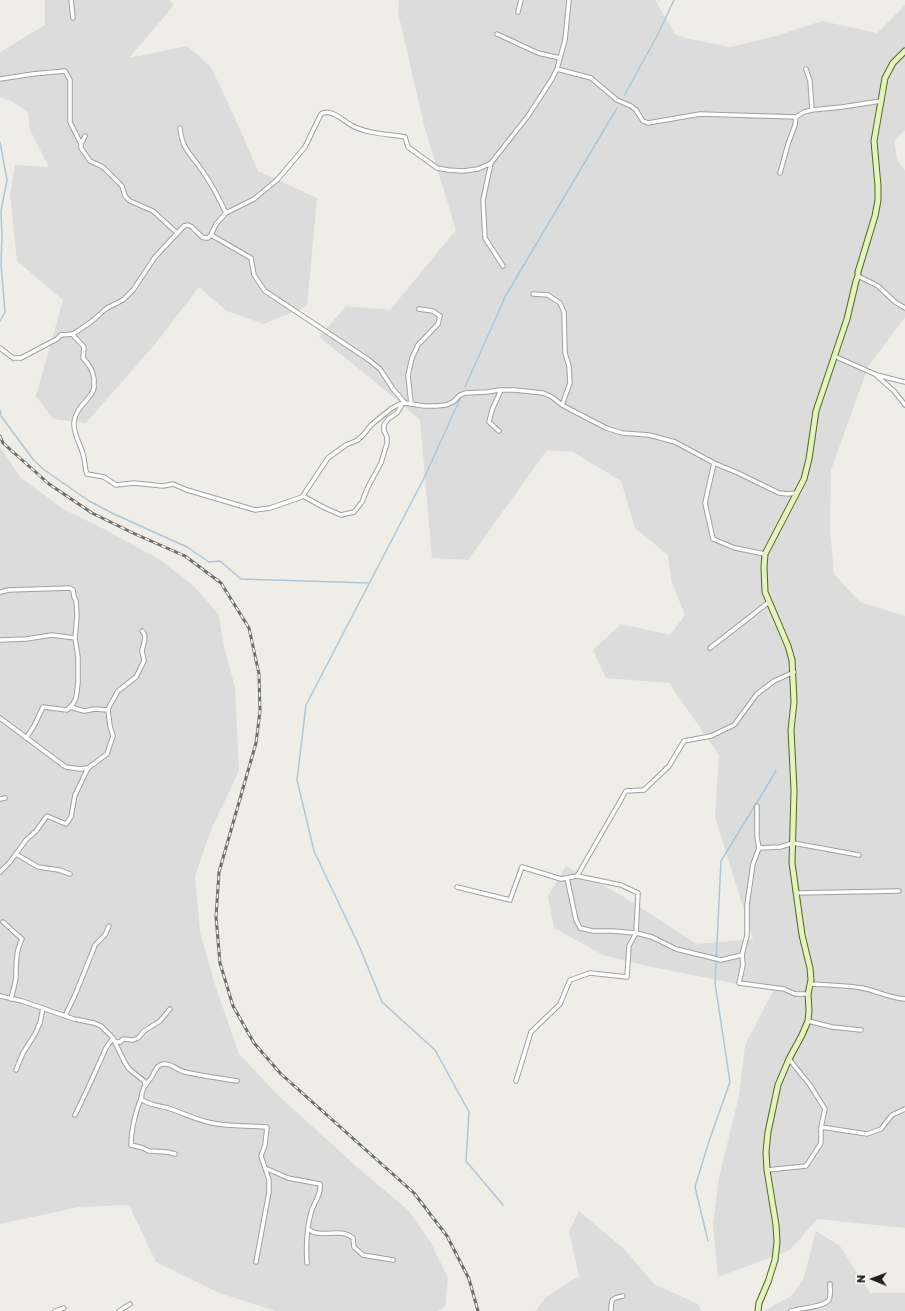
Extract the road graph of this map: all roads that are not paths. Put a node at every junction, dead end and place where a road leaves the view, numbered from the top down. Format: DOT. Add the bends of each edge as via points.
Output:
graph roads {
  1 [pos="71,0"];
  2 [pos="522,0"];
  3 [pos="569,0"];
  4 [pos="518,12"];
  5 [pos="74,18"];
  6 [pos="497,34"];
  7 [pos="905,51"];
  8 [pos="560,58"];
  9 [pos="557,69"];
  10 [pos="806,69"];
  11 [pos="0,79"];
  12 [pos="881,101"];
  13 [pos="812,110"];
  14 [pos="796,117"];
  15 [pos="180,128"];
  16 [pos="85,136"];
  17 [pos="81,144"];
  18 [pos="491,163"];
  19 [pos="780,173"];
  20 [pos="226,213"];
  21 [pos="177,233"];
  22 [pos="211,235"];
  23 [pos="503,266"];
  24 [pos="858,276"];
  25 [pos="533,294"];
  26 [pos="905,308"];
  27 [pos="419,309"];
  28 [pos="72,334"];
  29 [pos="0,348"];
  30 [pos="834,356"];
  31 [pos="877,375"];
  32 [pos="905,382"];
  33 [pos="501,390"];
  34 [pos="404,403"];
  35 [pos="410,404"];
  36 [pos="562,405"];
  37 [pos="905,405"];
  38 [pos="499,431"];
  39 [pos="714,463"];
  40 [pos="797,493"];
  41 [pos="303,496"];
  42 [pos="766,554"];
  43 [pos="0,592"];
  44 [pos="769,602"];
  45 [pos="142,631"];
  46 [pos="75,638"];
  47 [pos="0,640"];
  48 [pos="710,648"];
  49 [pos="794,672"];
  50 [pos="70,707"];
  51 [pos="108,710"];
  52 [pos="0,718"];
  53 [pos="26,738"];
  54 [pos="88,768"];
  55 [pos="80,769"];
  56 [pos="84,773"];
  57 [pos="5,798"];
  58 [pos="0,799"];
  59 [pos="757,806"];
  60 [pos="792,843"];
  61 [pos="759,848"];
  62 [pos="16,854"];
  63 [pos="859,855"];
  64 [pos="0,872"];
  65 [pos="70,874"];
  66 [pos="577,876"];
  67 [pos="567,878"];
  68 [pos="457,887"];
  69 [pos="899,891"];
  70 [pos="796,892"];
  71 [pos="3,922"];
  72 [pos="110,926"];
  73 [pos="636,933"];
  74 [pos="742,955"];
  75 [pos="811,984"];
  76 [pos="808,994"];
  77 [pos="0,996"];
  78 [pos="11,999"];
  79 [pos="905,999"];
  80 [pos="43,1008"];
  81 [pos="170,1009"];
  82 [pos="65,1016"];
  83 [pos="808,1021"];
  84 [pos="861,1030"];
  85 [pos="113,1038"];
  86 [pos="115,1042"];
  87 [pos="789,1059"];
  88 [pos="16,1070"];
  89 [pos="237,1081"];
  90 [pos="516,1081"];
  91 [pos="145,1084"];
  92 [pos="141,1097"];
  93 [pos="905,1109"];
  94 [pos="74,1116"];
  95 [pos="821,1127"];
  96 [pos="175,1154"];
  97 [pos="265,1168"];
  98 [pos="767,1170"];
  99 [pos="308,1230"];
  100 [pos="393,1260"];
  101 [pos="256,1262"];
  102 [pos="307,1263"];
  103 [pos="830,1284"];
  104 [pos="623,1296"];
  105 [pos="130,1304"];
  106 [pos="64,1308"];
  107 [pos="55,1311"];
  108 [pos="119,1311"];
  109 [pos="611,1311"];
  110 [pos="758,1311"];
  111 [pos="791,1311"];
  1 -- 5 [label="street"];
  2 -- 4 [label="street"];
  3 -- 8 [label="street" via="565,40"];
  6 -- 8 [label="street" via="538,53"];
  7 -- 12 [label="street" via="885,78"];
  8 -- 9 [label="street"];
  9 -- 14 [label="street" via="591,78 617,100 631,106 643,121 648,123 700,114"];
  9 -- 18 [label="street" via="528,116"];
  10 -- 13 [label="street" via="810,81"];
  11 -- 17 [label="street" via="64,71 70,80 70,122"];
  12 -- 13 [label="street"];
  12 -- 24 [label="street" via="874,141 878,200"];
  13 -- 14 [label="street"];
  14 -- 19 [label="street"];
  15 -- 20 [label="street" via="183,145 202,169"];
  16 -- 17 [label="street"];
  17 -- 21 [label="street" via="90,161 104,168 122,186 125,196 130,201 153,211"];
  18 -- 20 [label="street" via="478,169 463,171 437,168 408,147 405,137 364,131 324,112 305,147 277,180 254,199"];
  18 -- 23 [label="street" via="483,200 485,238"];
  20 -- 22 [label="street" via="216,224"];
  21 -- 22 [label="street" via="186,225 202,237 208,238"];
  21 -- 28 [label="street" via="155,257 133,290 123,300 107,308"];
  22 -- 34 [label="street" via="251,258 254,275 265,291 380,369"];
  24 -- 26 [label="street" via="878,286"];
  24 -- 30 [label="street"];
  25 -- 36 [label="street" via="548,294 560,303 564,312 565,353 570,383"];
  27 -- 35 [label="street" via="432,311 440,316 438,324 418,345 412,358 408,374"];
  28 -- 29 [label="street" via="61,335 18,359"];
  28 -- 41 [label="street" via="84,347 82,358 89,363 94,376 94,389 76,412 74,421 74,430 87,474 104,477 116,485 173,484 255,510 270,508"];
  30 -- 31 [label="street"];
  30 -- 40 [label="street" via="816,411 809,459"];
  31 -- 32 [label="street"];
  31 -- 37 [label="street"];
  33 -- 35 [label="street" via="465,393 446,405"];
  33 -- 36 [label="street" via="543,393"];
  33 -- 38 [label="street" via="489,422"];
  34 -- 35 [label="street"];
  34 -- 41 [label="street" via="392,408 371,425 358,440 328,458"];
  34 -- 41 [label="street" via="384,425 387,437 381,463 362,502 354,512 341,515"];
  36 -- 39 [label="street" via="606,428 675,442"];
  39 -- 40 [label="street" via="779,493"];
  39 -- 42 [label="street" via="706,503 713,539 735,548"];
  40 -- 42 [label="street"];
  42 -- 44 [label="street" via="764,580"];
  43 -- 46 [label="street" via="72,588 77,616"];
  44 -- 48 [label="street"];
  44 -- 49 [label="street" via="788,646"];
  45 -- 51 [label="street" via="145,633 143,664 136,677 118,691"];
  46 -- 47 [label="street" via="52,635"];
  46 -- 50 [label="street" via="78,683 76,698"];
  49 -- 60 [label="street" via="791,730 794,790"];
  49 -- 66 [label="street" via="774,681 757,694 734,724 711,736 684,741 669,766 644,790 626,791"];
  50 -- 51 [label="street" via="84,711"];
  50 -- 53 [label="street" via="67,710 43,707"];
  51 -- 54 [label="street" via="113,736 111,746 107,754"];
  52 -- 53 [label="street"];
  53 -- 55 [label="street" via="66,767"];
  54 -- 55 [label="street"];
  54 -- 56 [label="street"];
  55 -- 56 [label="street"];
  56 -- 62 [label="street" via="71,817 66,824 46,816"];
  57 -- 58 [label="street"];
  59 -- 61 [label="street"];
  60 -- 61 [label="street" via="780,847"];
  60 -- 63 [label="street"];
  60 -- 70 [label="street"];
  61 -- 74 [label="street" via="753,864 747,905 747,935"];
  62 -- 64 [label="street"];
  62 -- 65 [label="street" via="38,868"];
  66 -- 67 [label="street"];
  66 -- 73 [label="street" via="621,885 638,893"];
  67 -- 68 [label="street" via="561,879 522,867 510,900"];
  67 -- 73 [label="street" via="580,928"];
  69 -- 70 [label="street"];
  70 -- 75 [label="street"];
  71 -- 78 [label="street" via="22,939 18,945 16,977"];
  72 -- 82 [label="street" via="95,945"];
  73 -- 74 [label="street" via="652,937 676,949 721,960"];
  73 -- 90 [label="street" via="629,946 627,977 590,973 570,980 560,1004 531,1032"];
  74 -- 76 [label="street" via="743,965 739,983 784,989 795,994"];
  75 -- 76 [label="street"];
  75 -- 79 [label="street" via="857,987"];
  76 -- 83 [label="street"];
  77 -- 78 [label="street"];
  78 -- 80 [label="street"];
  80 -- 82 [label="street"];
  80 -- 88 [label="street" via="40,1023"];
  81 -- 86 [label="street" via="160,1021 138,1038"];
  82 -- 85 [label="street" via="101,1026"];
  83 -- 84 [label="street"];
  83 -- 87 [label="street"];
  85 -- 86 [label="street"];
  85 -- 94 [label="street" via="103,1053"];
  86 -- 91 [label="street" via="127,1065"];
  87 -- 95 [label="street" via="825,1109"];
  87 -- 98 [label="street" via="778,1085 772,1110 766,1152"];
  89 -- 91 [label="street" via="184,1072 169,1064 160,1064"];
  91 -- 92 [label="street"];
  92 -- 96 [label="street" via="133,1118 131,1145 149,1151"];
  92 -- 97 [label="street" via="148,1103 212,1123 267,1127 261,1156"];
  93 -- 95 [label="street" via="892,1115 881,1129 867,1134"];
  95 -- 98 [label="street" via="821,1143 806,1166"];
  97 -- 99 [label="street" via="288,1178 320,1184"];
  97 -- 101 [label="street" via="269,1180 268,1192"];
  98 -- 110 [label="street" via="777,1242 772,1273"];
  99 -- 100 [label="street" via="319,1234 346,1234 353,1238 354,1247 363,1255"];
  99 -- 102 [label="street"];
  103 -- 111 [label="street" via="828,1301 820,1306"];
  104 -- 109 [label="street" via="615,1297"];
  105 -- 108 [label="street"];
  106 -- 107 [label="street"];
}
